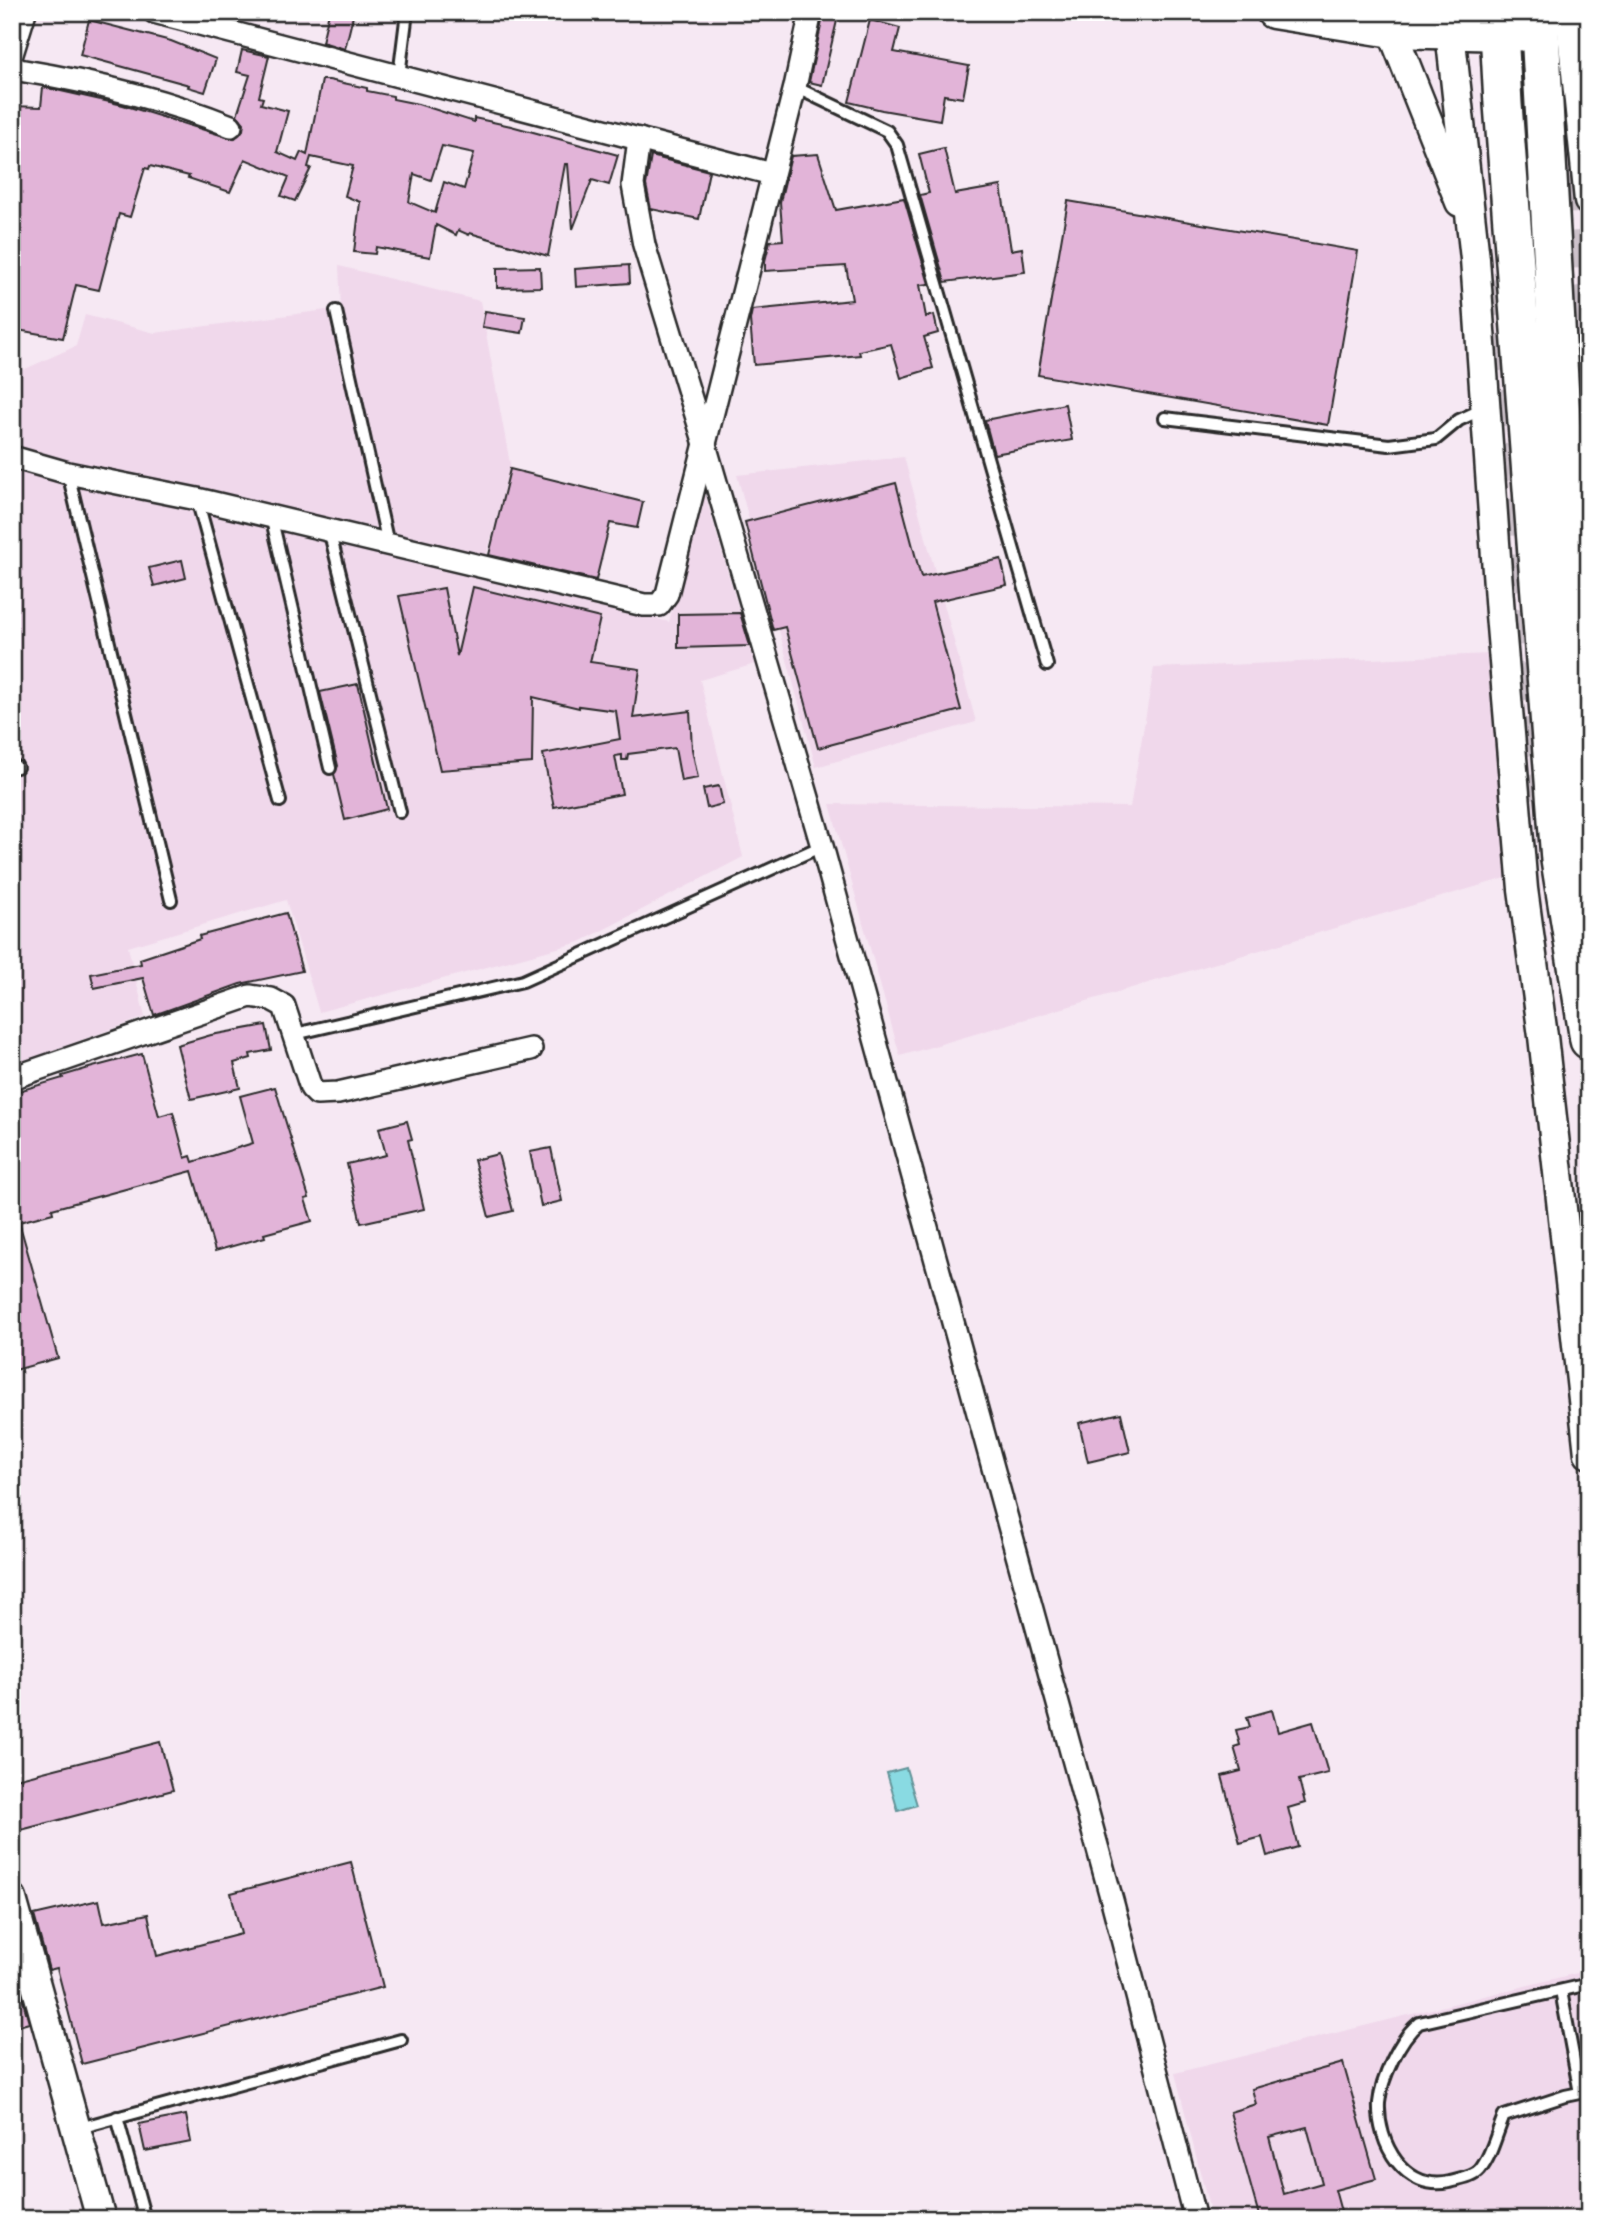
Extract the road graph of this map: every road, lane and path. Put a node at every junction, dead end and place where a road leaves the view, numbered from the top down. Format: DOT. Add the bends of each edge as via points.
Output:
graph roads {
  1 [pos="24,12"];
  2 [pos="154,12"];
  3 [pos="407,12"];
  4 [pos="811,12"];
  5 [pos="1273,12"];
  6 [pos="1570,12"];
  7 [pos="1452,22"];
  8 [pos="1499,24"];
  9 [pos="1539,24"];
  10 [pos="1392,31"];
  11 [pos="12,54"];
  12 [pos="12,65"];
  13 [pos="399,76"];
  14 [pos="795,87"];
  15 [pos="231,126"];
  16 [pos="639,139"];
  17 [pos="772,174"];
  18 [pos="1589,201"];
  19 [pos="1475,259"];
  20 [pos="336,311"];
  21 [pos="1486,408"];
  22 [pos="1165,418"];
  23 [pos="704,441"];
  24 [pos="12,457"];
  25 [pos="68,473"];
  26 [pos="197,499"];
  27 [pos="271,516"];
  28 [pos="328,530"];
  29 [pos="388,544"];
  30 [pos="1047,665"];
  31 [pos="330,768"];
  32 [pos="280,801"];
  33 [pos="400,812"];
  34 [pos="822,846"];
  35 [pos="1589,883"];
  36 [pos="171,900"];
  37 [pos="295,1034"];
  38 [pos="1589,1040"];
  39 [pos="531,1049"];
  40 [pos="12,1078"];
  41 [pos="1589,1454"];
  42 [pos="12,1899"];
  43 [pos="1589,1984"];
  44 [pos="1561,1991"];
  45 [pos="401,2040"];
  46 [pos="1584,2092"];
  47 [pos="117,2117"];
  48 [pos="76,2129"];
  49 [pos="101,2219"];
  50 [pos="145,2219"];
  51 [pos="1195,2219"];
  1 -- 11 [label="street"];
  2 -- 13 [label="street"];
  3 -- 13 [label="lane"];
  4 -- 14 [label="street"];
  5 -- 10 [label="main road"];
  6 -- 18 [label="street"];
  7 -- 8 [label="main road"];
  7 -- 10 [label="main road"];
  7 -- 19 [label="street"];
  8 -- 9 [label="main road"];
  8 -- 38 [label="highway" via="1560,860"];
  9 -- 35 [label="highway"];
  10 -- 19 [label="street" via="1467,220"];
  12 -- 15 [label="street" via="141,95"];
  13 -- 16 [label="street"];
  14 -- 17 [label="street"];
  14 -- 30 [label="lane" via="887,131 897,145"];
  16 -- 17 [label="street"];
  16 -- 23 [label="street" via="633,185 641,233"];
  17 -- 23 [label="street"];
  19 -- 21 [label="street"];
  20 -- 29 [label="lane"];
  21 -- 22 [label="lane" via="1459,420 1436,439 1389,445"];
  21 -- 41 [label="street" via="1523,889"];
  23 -- 29 [label="street" via="667,594 659,605"];
  23 -- 34 [label="street"];
  24 -- 25 [label="street"];
  25 -- 26 [label="street"];
  25 -- 36 [label="lane"];
  26 -- 27 [label="street"];
  26 -- 32 [label="lane"];
  27 -- 28 [label="street"];
  27 -- 31 [label="lane"];
  28 -- 29 [label="street"];
  28 -- 33 [label="lane"];
  34 -- 37 [label="lane" via="523,981"];
  34 -- 51 [label="street"];
  37 -- 39 [label="street" via="311,1088 321,1094"];
  37 -- 40 [label="street" via="282,1004 250,996"];
  42 -- 48 [label="street"];
  43 -- 44 [label="lane"];
  44 -- 46 [label="lane"];
  44 -- 46 [label="lane" via="1429,2019 1411,2030 1381,2089 1385,2137 1393,2157 1413,2178 1445,2183 1478,2172 1504,2116"];
  45 -- 47 [label="lane"];
  47 -- 48 [label="lane"];
  47 -- 50 [label="lane"];
  48 -- 49 [label="street"];
}
